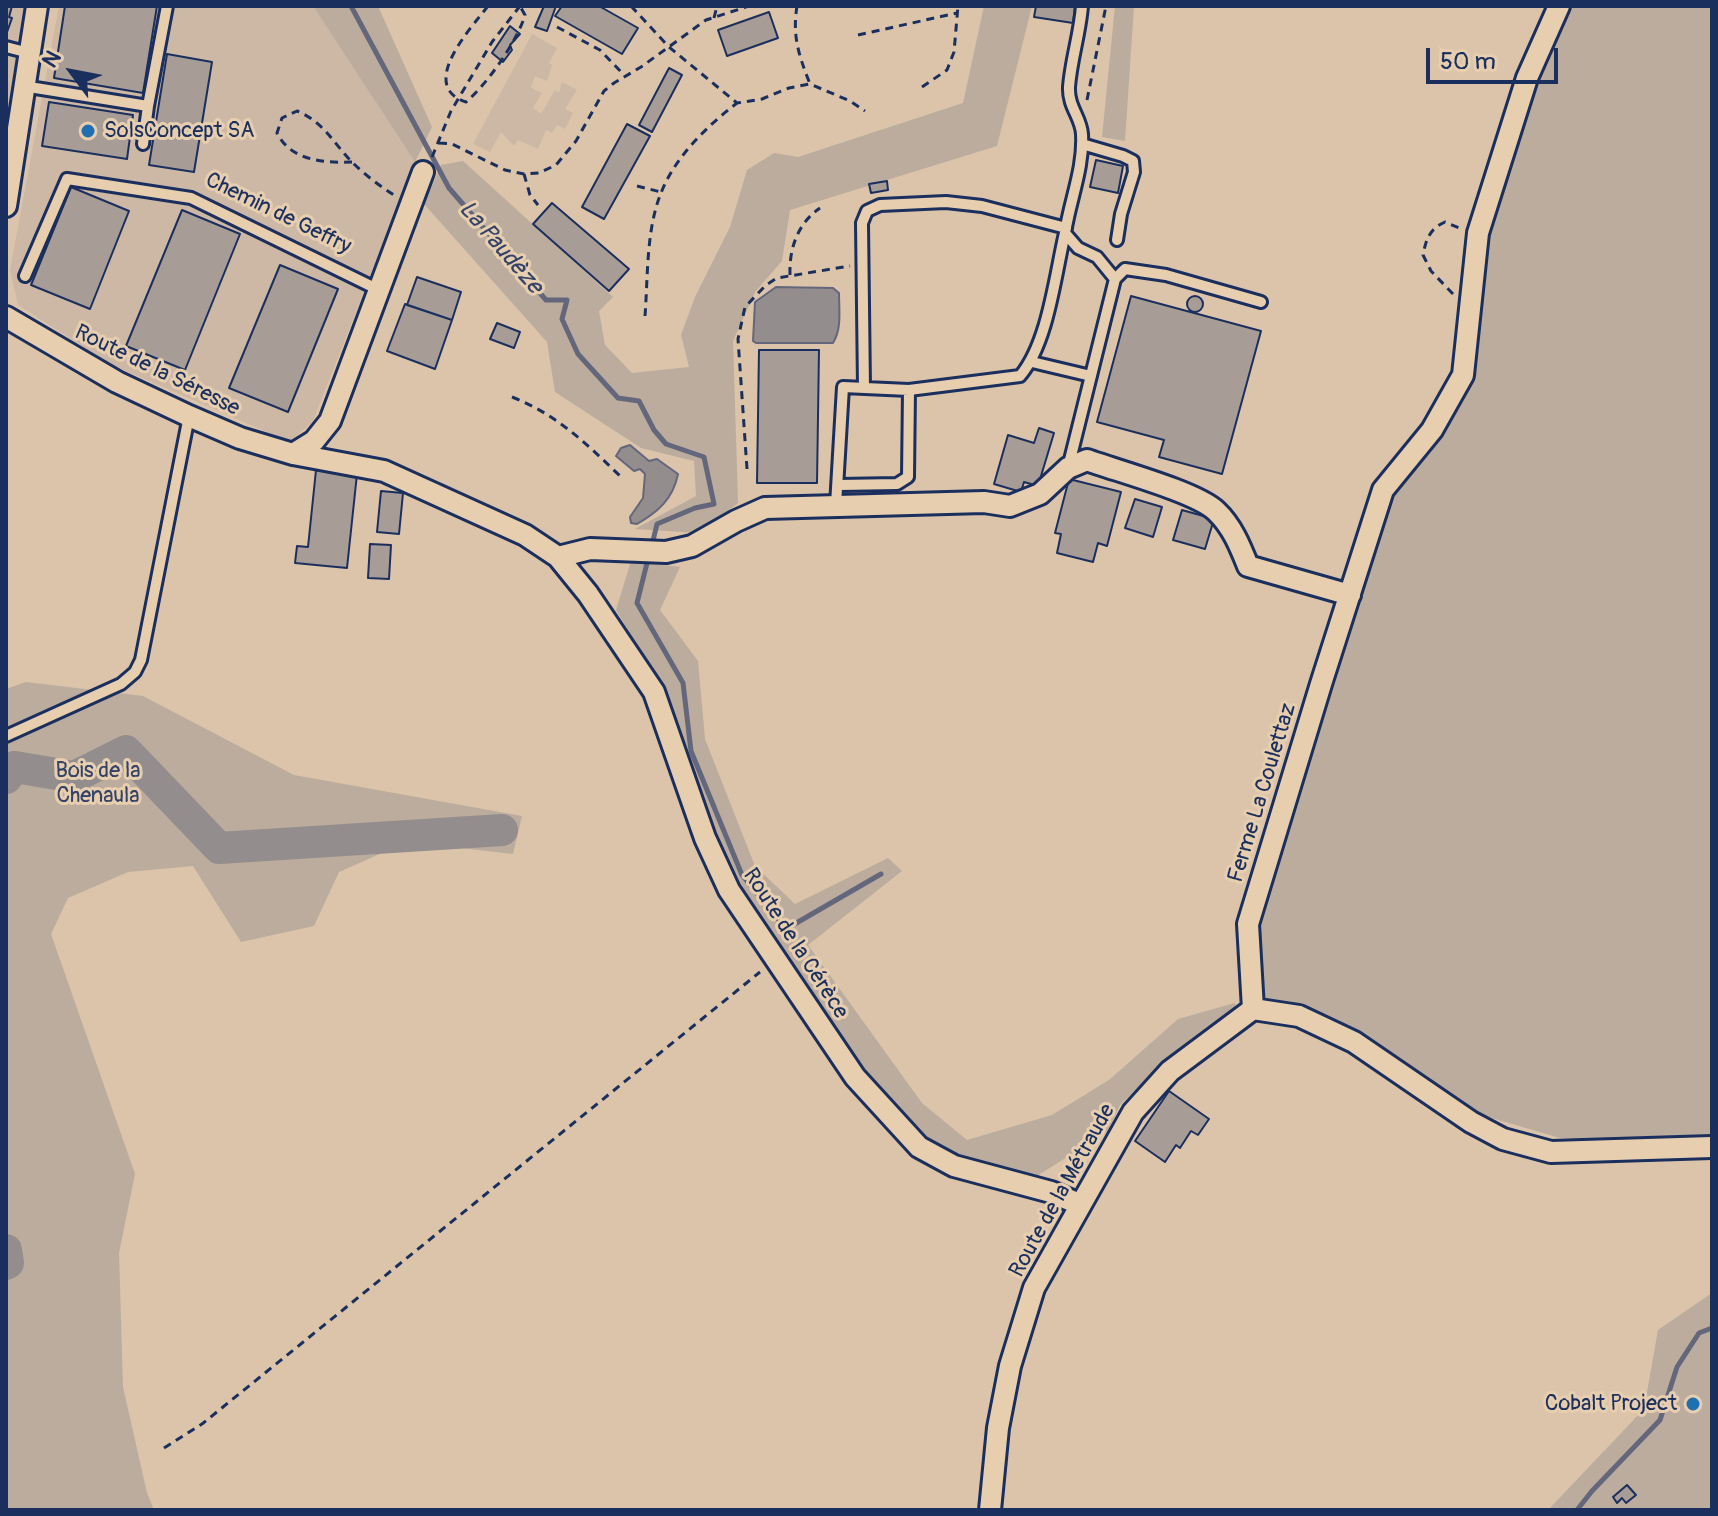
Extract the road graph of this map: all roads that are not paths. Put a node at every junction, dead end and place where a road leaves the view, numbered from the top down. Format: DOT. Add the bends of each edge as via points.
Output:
graph roads {
  1 [pos="37,6"];
  2 [pos="167,6"];
  3 [pos="1082,6"];
  4 [pos="1559,6"];
  5 [pos="6,47"];
  6 [pos="29,53"];
  7 [pos="23,86"];
  8 [pos="148,106"];
  9 [pos="143,144"];
  10 [pos="1082,144"];
  11 [pos="423,172"];
  12 [pos="6,206"];
  13 [pos="1065,230"];
  14 [pos="1117,240"];
  15 [pos="25,276"];
  16 [pos="1115,279"];
  17 [pos="379,290"];
  18 [pos="1261,302"];
  19 [pos="6,317"];
  20 [pos="1032,362"];
  21 [pos="1091,376"];
  22 [pos="864,388"];
  23 [pos="909,390"];
  24 [pos="189,416"];
  25 [pos="293,454"];
  26 [pos="1068,468"];
  27 [pos="837,495"];
  28 [pos="558,557"];
  29 [pos="1350,595"];
  30 [pos="6,736"];
  31 [pos="1253,1009"];
  32 [pos="1712,1147"];
  33 [pos="1079,1204"];
  34 [pos="990,1510"];
  1 -- 6 [label="street"];
  2 -- 8 [label="lane"];
  3 -- 10 [label="lane" via="1069,89"];
  4 -- 29 [label="street, Ferme La Coulettaz" via="1527,78 1477,241 1463,375 1432,430 1383,490"];
  5 -- 6 [label="lane"];
  6 -- 7 [label="street"];
  7 -- 8 [label="lane"];
  7 -- 12 [label="street"];
  8 -- 9 [label="lane"];
  10 -- 13 [label="lane"];
  10 -- 14 [label="lane" via="1133,161"];
  11 -- 17 [label="street"];
  13 -- 16 [label="lane"];
  13 -- 20 [label="lane"];
  13 -- 22 [label="lane" via="958,203 880,205 867,211 862,223"];
  15 -- 17 [label="lane, Chemin de Geffry" via="67,179 191,198"];
  16 -- 18 [label="lane" via="1125,269 1166,275"];
  16 -- 21 [label="lane"];
  17 -- 25 [label="street" via="330,421 314,441"];
  19 -- 24 [label="street, Route de la Séresse" via="117,382"];
  20 -- 21 [label="lane"];
  20 -- 23 [label="lane" via="1020,376"];
  21 -- 26 [label="lane"];
  22 -- 23 [label="lane"];
  22 -- 27 [label="lane" via="843,387"];
  23 -- 27 [label="lane" via="908,477 897,484"];
  24 -- 25 [label="street, Route de la Séresse"];
  24 -- 30 [label="lane" via="135,672 121,684"];
  25 -- 28 [label="street, Route de la Cérèce" via="384,471 525,535"];
  26 -- 27 [label="street" via="1040,494 1010,506"];
  26 -- 29 [label="street" via="1087,460 1179,492 1215,510 1236,536 1248,566"];
  27 -- 28 [label="street" via="765,508 692,546 666,552 590,549"];
  28 -- 33 [label="street, Route de la Cérèce" via="654,692 705,838 729,890 855,1077 919,1147 954,1166"];
  29 -- 31 [label="street, Ferme La Coulettaz" via="1248,924"];
  31 -- 32 [label="street" via="1299,1016 1354,1042 1503,1139 1551,1152"];
  31 -- 33 [label="street, Route de la Métraude" via="1151,1091"];
  33 -- 34 [label="street, Route de la Métraude" via="1034,1288 1010,1366"];
}
